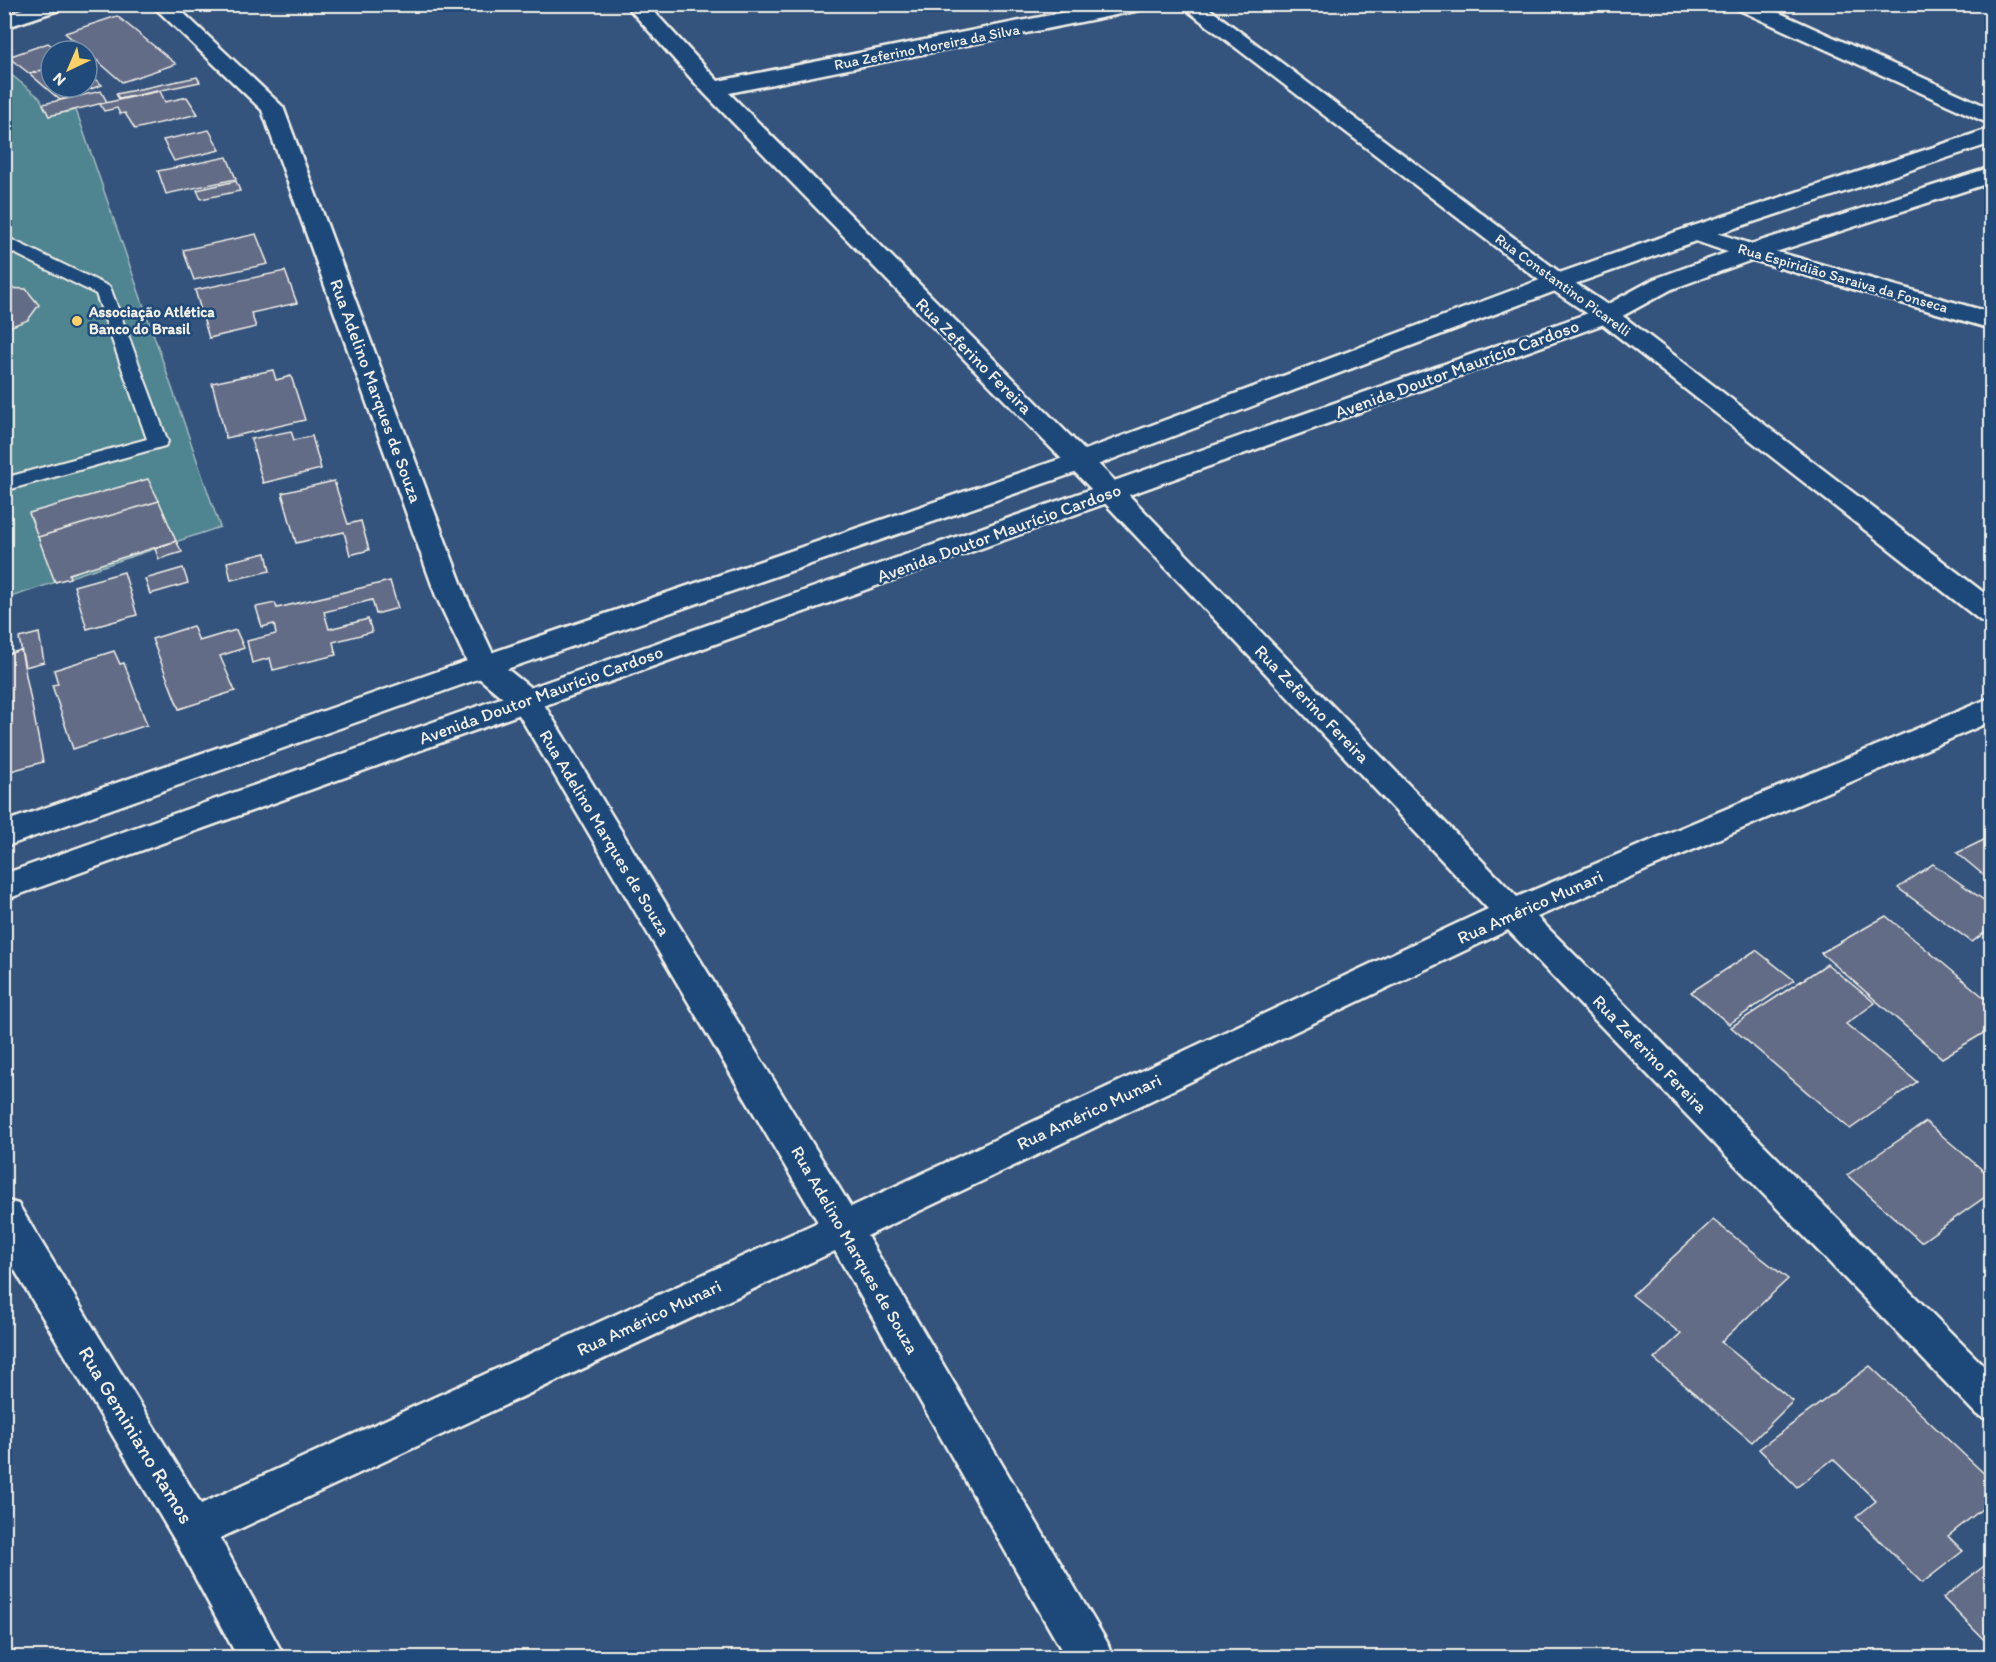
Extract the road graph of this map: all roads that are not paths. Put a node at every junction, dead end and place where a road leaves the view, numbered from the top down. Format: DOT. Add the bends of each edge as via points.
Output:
graph roads {
  1 [pos="58,4"];
  2 [pos="161,4"];
  3 [pos="635,4"];
  4 [pos="1140,4"];
  5 [pos="1189,4"];
  6 [pos="1742,4"];
  7 [pos="4,22"];
  8 [pos="713,89"];
  9 [pos="1992,118"];
  10 [pos="1992,135"];
  11 [pos="1992,174"];
  12 [pos="1696,232"];
  13 [pos="4,241"];
  14 [pos="1751,252"];
  15 [pos="1557,282"];
  16 [pos="1606,315"];
  17 [pos="1992,321"];
  18 [pos="1079,462"];
  19 [pos="4,485"];
  20 [pos="1111,493"];
  21 [pos="1992,614"];
  22 [pos="484,666"];
  23 [pos="526,701"];
  24 [pos="1992,708"];
  25 [pos="4,835"];
  26 [pos="4,886"];
  27 [pos="1512,913"];
  28 [pos="4,1216"];
  29 [pos="843,1229"];
  30 [pos="1992,1402"];
  31 [pos="192,1529"];
  32 [pos="262,1658"];
  33 [pos="1091,1658"];
  1 -- 7 [label="street"];
  2 -- 22 [label="street, Rua Adelino Marques de Souza" via="272,107 451,596"];
  3 -- 8 [label="street, Rua Zeferino Fereira"];
  4 -- 8 [label="street, Rua Zeferino Moreira da Silva"];
  5 -- 15 [label="street, Rua Constantino Picarelli"];
  6 -- 9 [label="street"];
  8 -- 18 [label="street, Rua Zeferino Fereira"];
  10 -- 12 [label="street"];
  11 -- 14 [label="street, Avenida Doutor Maurício Cardoso"];
  12 -- 14 [label="street, Rua Espiridião Saraiva da Fonseca"];
  12 -- 15 [label="street"];
  13 -- 19 [label="lane" via="104,291 158,442"];
  14 -- 16 [label="street, Avenida Doutor Maurício Cardoso" via="1663,284"];
  14 -- 17 [label="street, Rua Espiridião Saraiva da Fonseca"];
  15 -- 16 [label="street, Rua Constantino Picarelli"];
  15 -- 18 [label="street"];
  16 -- 20 [label="street, Avenida Doutor Maurício Cardoso"];
  16 -- 21 [label="street, Rua Constantino Picarelli"];
  18 -- 20 [label="street, Rua Zeferino Fereira"];
  18 -- 22 [label="street"];
  20 -- 23 [label="street, Avenida Doutor Maurício Cardoso"];
  20 -- 27 [label="street, Rua Zeferino Fereira"];
  22 -- 23 [label="street, Rua Adelino Marques de Souza"];
  22 -- 25 [label="street"];
  23 -- 26 [label="street, Avenida Doutor Maurício Cardoso"];
  23 -- 29 [label="street, Rua Adelino Marques de Souza"];
  24 -- 27 [label="street, Rua Américo Munari"];
  27 -- 29 [label="street, Rua Américo Munari"];
  27 -- 30 [label="street, Rua Zeferino Fereira"];
  28 -- 31 [label="street, Rua Geminiano Ramos"];
  29 -- 31 [label="street, Rua Américo Munari"];
  29 -- 33 [label="street, Rua Adelino Marques de Souza"];
  31 -- 32 [label="street, Rua Geminiano Ramos"];
}
